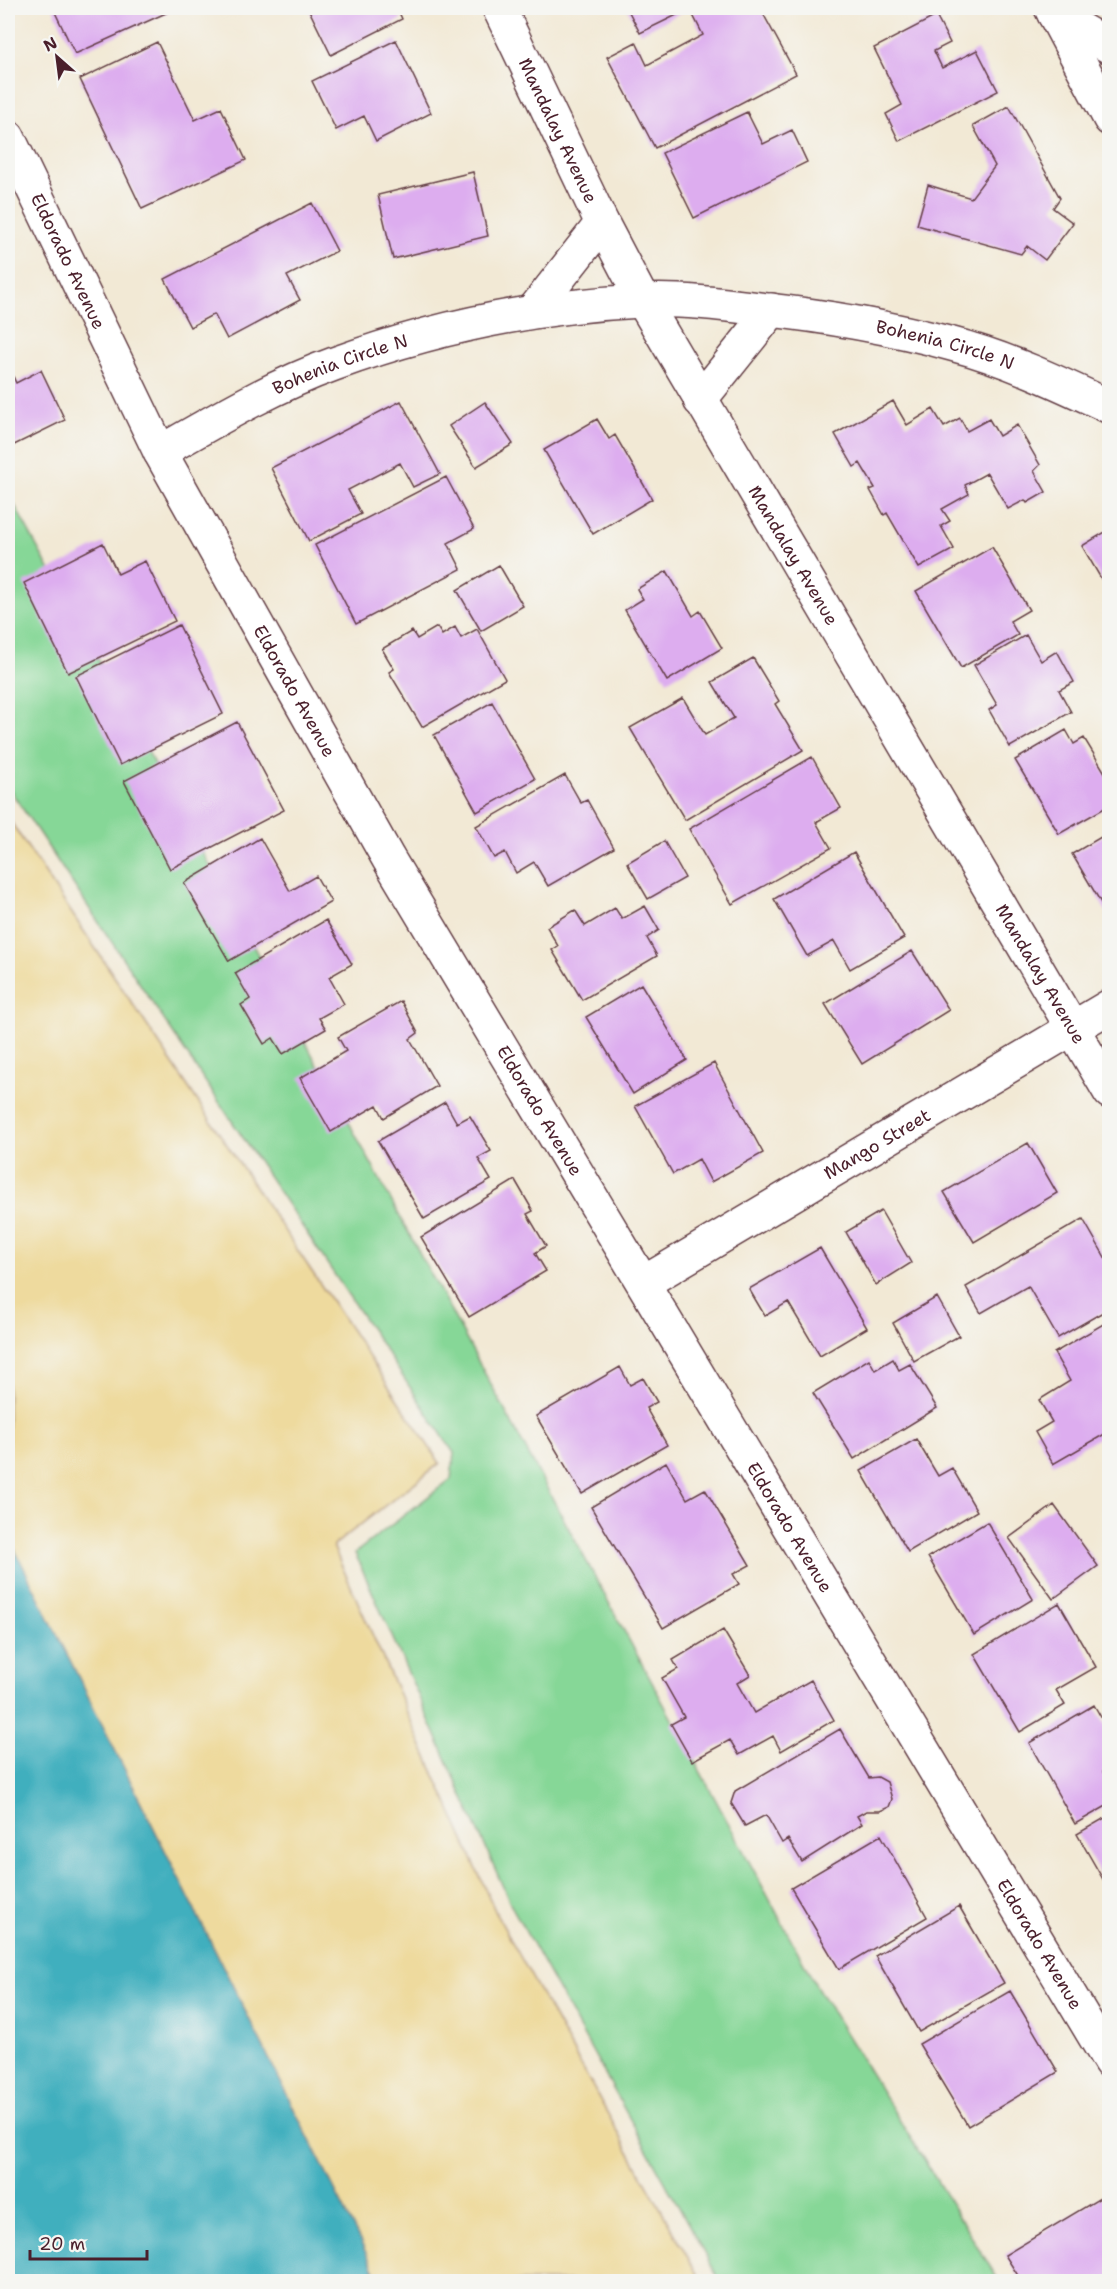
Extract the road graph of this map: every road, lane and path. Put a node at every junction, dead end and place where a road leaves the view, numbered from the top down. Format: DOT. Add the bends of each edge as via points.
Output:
graph roads {
  1 [pos="499,8"];
  2 [pos="1052,10"];
  3 [pos="1110,47"];
  4 [pos="1110,119"];
  5 [pos="8,137"];
  6 [pos="602,223"];
  7 [pos="643,300"];
  8 [pos="772,310"];
  9 [pos="533,311"];
  10 [pos="700,400"];
  11 [pos="1110,406"];
  12 [pos="160,452"];
  13 [pos="1110,1006"];
  14 [pos="1071,1028"];
  15 [pos="1110,1092"];
  16 [pos="645,1282"];
  17 [pos="1110,2062"];
  1 -- 6 [label="street, Mandalay Avenue"];
  2 -- 3 [label="street"];
  2 -- 4 [label="street"];
  5 -- 12 [label="street, Eldorado Avenue"];
  6 -- 7 [label="street, Mandalay Avenue"];
  6 -- 9 [label="street"];
  7 -- 8 [label="street, Bohenia Circle N"];
  7 -- 9 [label="street, Bohenia Circle N"];
  7 -- 10 [label="street, Mandalay Avenue"];
  8 -- 10 [label="street"];
  8 -- 11 [label="street, Bohenia Circle N" via="954,344"];
  9 -- 12 [label="street, Bohenia Circle N" via="431,333 332,364 229,413"];
  10 -- 14 [label="street, Mandalay Avenue"];
  12 -- 16 [label="street, Eldorado Avenue" via="387,858"];
  13 -- 14 [label="street, Mango Street"];
  14 -- 15 [label="street, Mandalay Avenue"];
  14 -- 16 [label="street, Mango Street"];
  16 -- 17 [label="street, Eldorado Avenue"];
}
